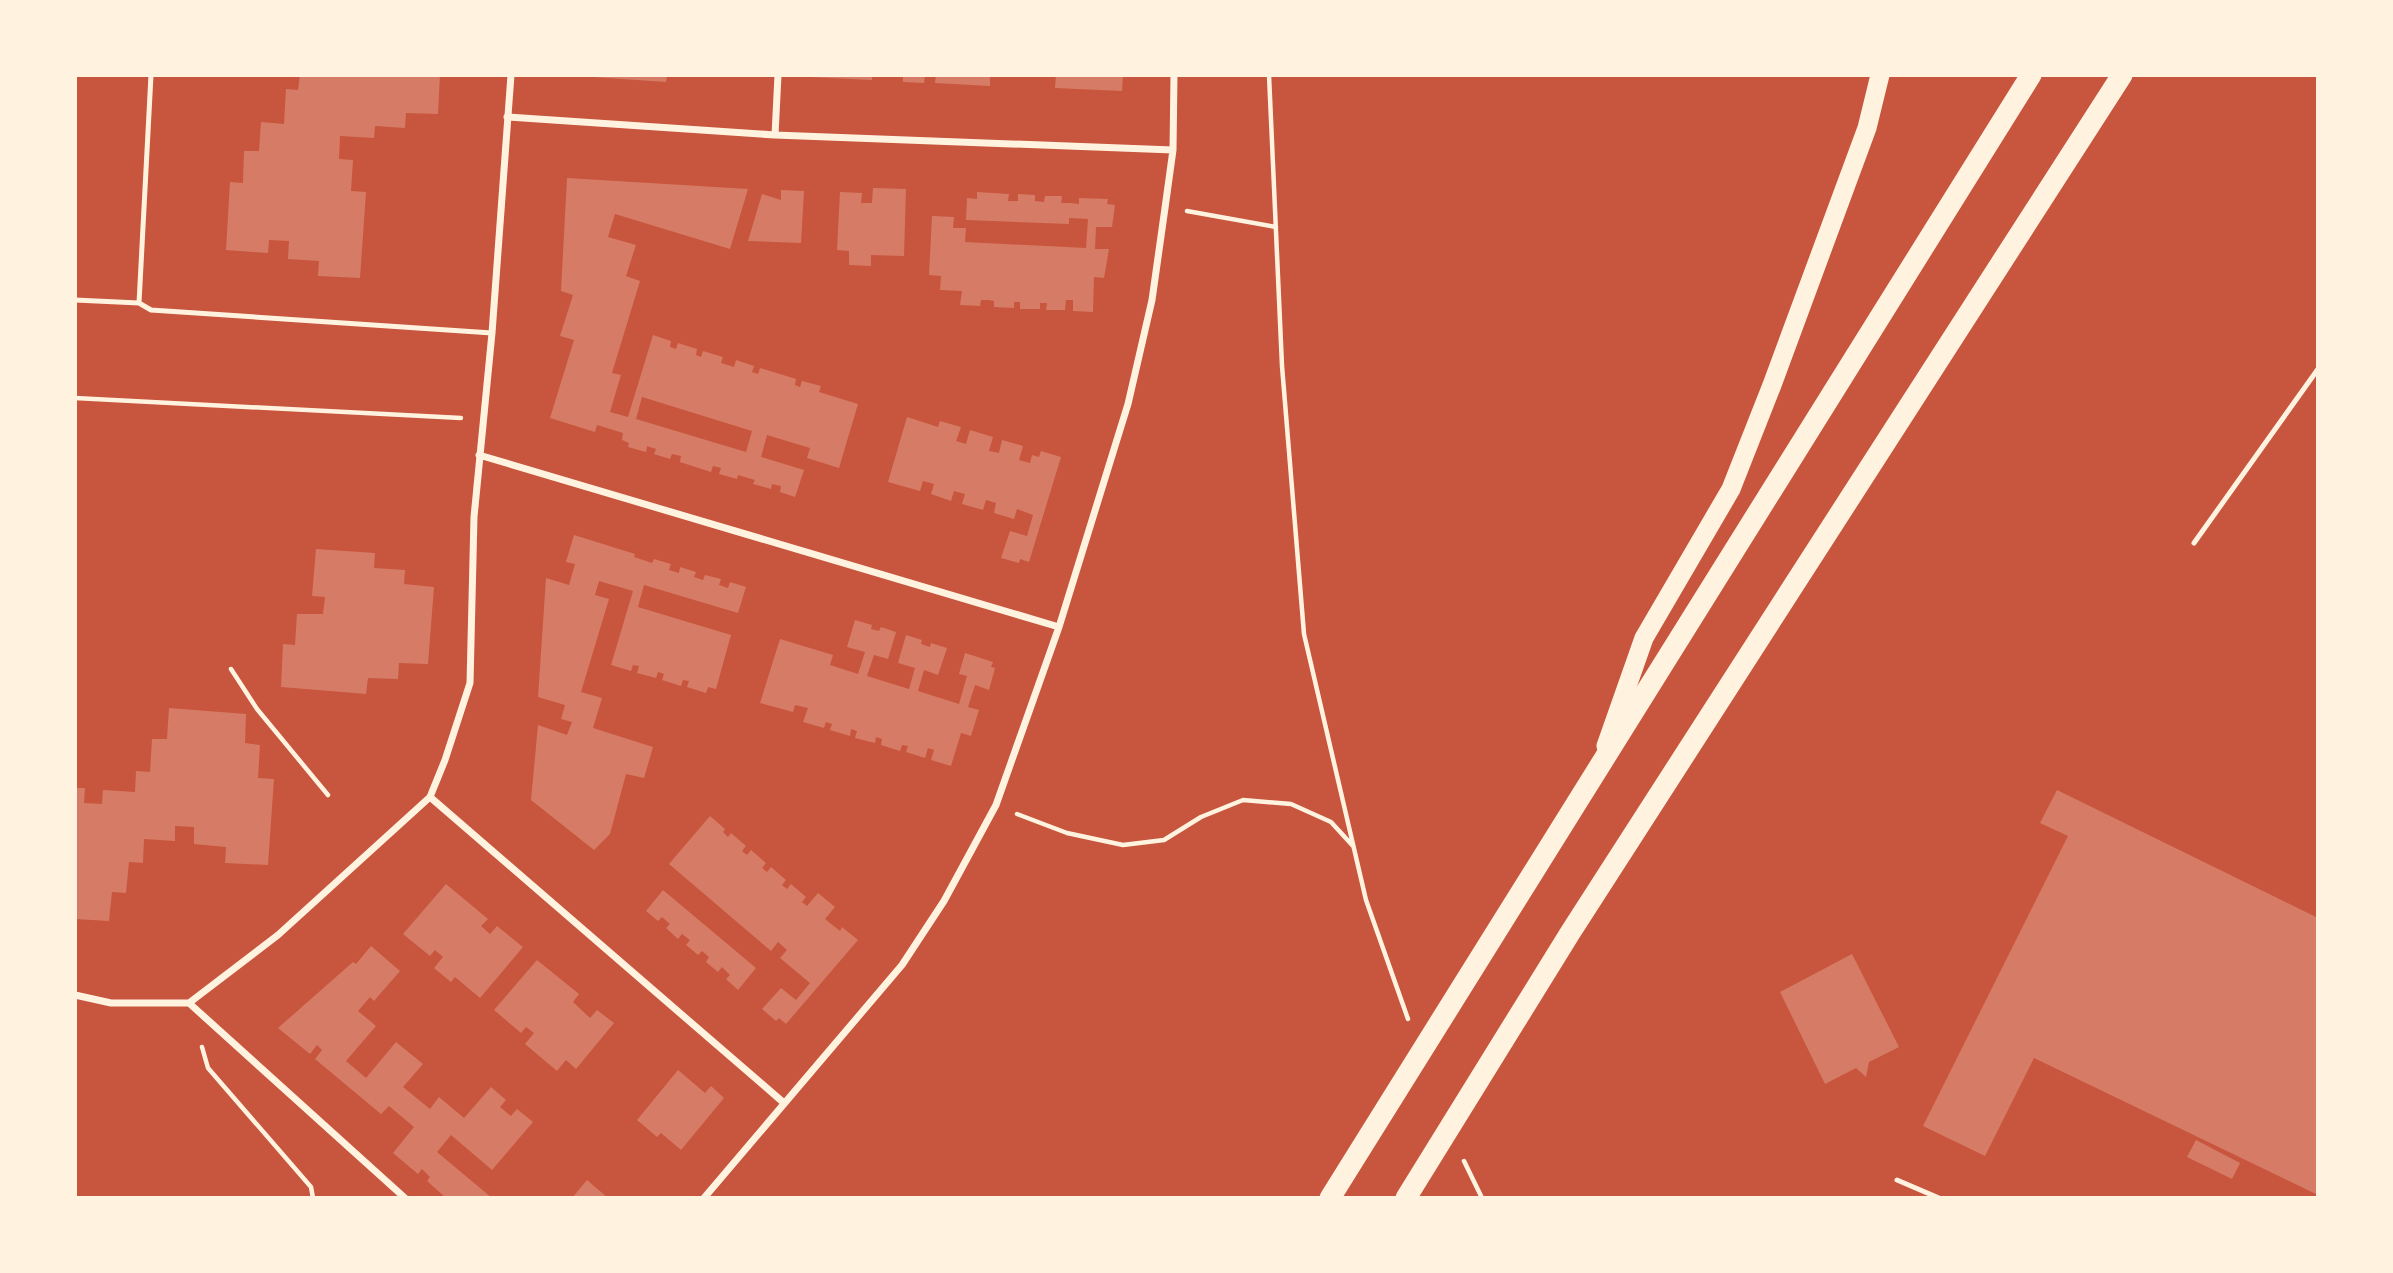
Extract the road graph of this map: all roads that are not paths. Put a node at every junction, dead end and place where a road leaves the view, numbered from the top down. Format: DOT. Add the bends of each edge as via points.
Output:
graph roads {
  1 [pos="151,75"];
  2 [pos="511,75"];
  3 [pos="778,75"];
  4 [pos="1174,75"];
  5 [pos="1880,75"];
  6 [pos="2031,75"];
  7 [pos="2122,75"];
  8 [pos="507,117"];
  9 [pos="775,135"];
  10 [pos="1172,150"];
  11 [pos="75,300"];
  12 [pos="139,303"];
  13 [pos="492,333"];
  14 [pos="2318,369"];
  15 [pos="479,456"];
  16 [pos="2194,543"];
  17 [pos="1059,627"];
  18 [pos="1598,769"];
  19 [pos="430,797"];
  20 [pos="75,995"];
  21 [pos="189,1003"];
  22 [pos="784,1103"];
  23 [pos="1897,1180"];
  24 [pos="405,1198"];
  25 [pos="704,1198"];
  26 [pos="1330,1198"];
  27 [pos="1406,1198"];
  28 [pos="1939,1198"];
  1 -- 12 [label="lane"];
  2 -- 8 [label="street"];
  3 -- 9 [label="street"];
  4 -- 10 [label="street"];
  5 -- 18 [label="highway" via="1867,128 1731,489 1644,638"];
  6 -- 18 [label="highway"];
  7 -- 27 [label="highway"];
  8 -- 9 [label="street"];
  8 -- 13 [label="street"];
  9 -- 10 [label="street"];
  10 -- 17 [label="street" via="1152,300 1128,404"];
  11 -- 12 [label="lane"];
  12 -- 13 [label="lane" via="151,310"];
  13 -- 15 [label="street"];
  14 -- 16 [label="lane"];
  15 -- 17 [label="street"];
  15 -- 19 [label="street" via="470,683"];
  17 -- 22 [label="street" via="996,805 944,901 902,965"];
  18 -- 26 [label="highway"];
  19 -- 21 [label="street" via="278,934"];
  19 -- 22 [label="street"];
  20 -- 21 [label="street" via="111,1003"];
  21 -- 24 [label="street"];
  22 -- 25 [label="street"];
  23 -- 28 [label="lane"];
}
